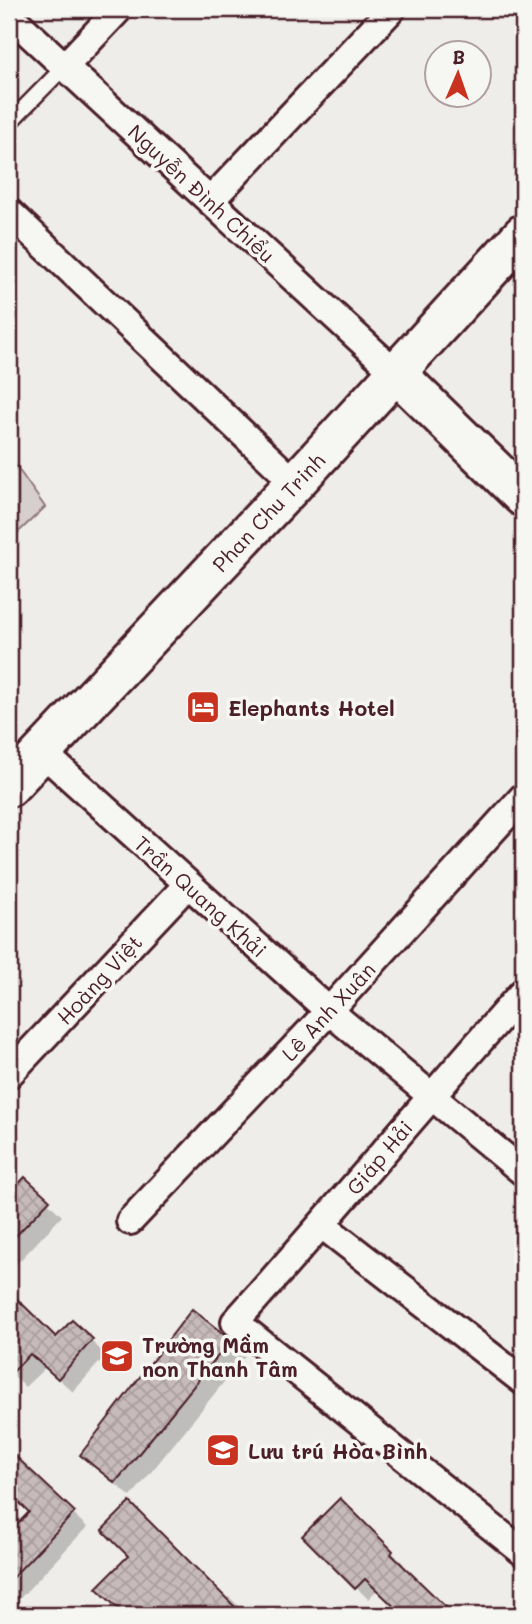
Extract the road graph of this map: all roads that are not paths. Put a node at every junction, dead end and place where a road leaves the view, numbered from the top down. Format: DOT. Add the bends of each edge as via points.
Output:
graph roads {
  1 [pos="119,9"];
  2 [pos="392,9"];
  3 [pos="9,15"];
  4 [pos="65,66"];
  5 [pos="9,123"];
  6 [pos="210,201"];
  7 [pos="9,212"];
  8 [pos="523,233"];
  9 [pos="396,372"];
  10 [pos="295,483"];
  11 [pos="523,497"];
  12 [pos="42,752"];
  13 [pos="9,787"];
  14 [pos="523,797"];
  15 [pos="188,884"];
  16 [pos="523,992"];
  17 [pos="329,1011"];
  18 [pos="9,1074"];
  19 [pos="431,1096"];
  20 [pos="523,1171"];
  21 [pos="130,1221"];
  22 [pos="322,1225"];
  23 [pos="523,1381"];
  24 [pos="523,1552"];
  1 -- 4 [label="street"];
  2 -- 6 [label="street"];
  3 -- 4 [label="street, Nguyễn Đình Chiểu"];
  4 -- 5 [label="lane"];
  4 -- 6 [label="street, Nguyễn Đình Chiểu"];
  6 -- 9 [label="street, Nguyễn Đình Chiểu"];
  7 -- 10 [label="street"];
  8 -- 9 [label="main road, Phan Chu Trinh"];
  9 -- 10 [label="main road, Phan Chu Trinh"];
  9 -- 11 [label="main road"];
  10 -- 12 [label="main road, Phan Chu Trinh"];
  12 -- 13 [label="main road, Phan Chu Trinh"];
  12 -- 15 [label="street, Trần Quang Khải"];
  14 -- 17 [label="street, Lê Anh Xuân"];
  15 -- 17 [label="street, Trần Quang Khải"];
  15 -- 18 [label="street, Hoàng Việt"];
  16 -- 19 [label="street, Giáp Hải"];
  17 -- 19 [label="street, Trần Quang Khải"];
  17 -- 21 [label="street, Lê Anh Xuân"];
  19 -- 20 [label="street, Trần Quang Khải"];
  19 -- 22 [label="street, Giáp Hải"];
  22 -- 23 [label="street"];
  22 -- 24 [label="street, Giáp Hải" via="235,1322"];
}
